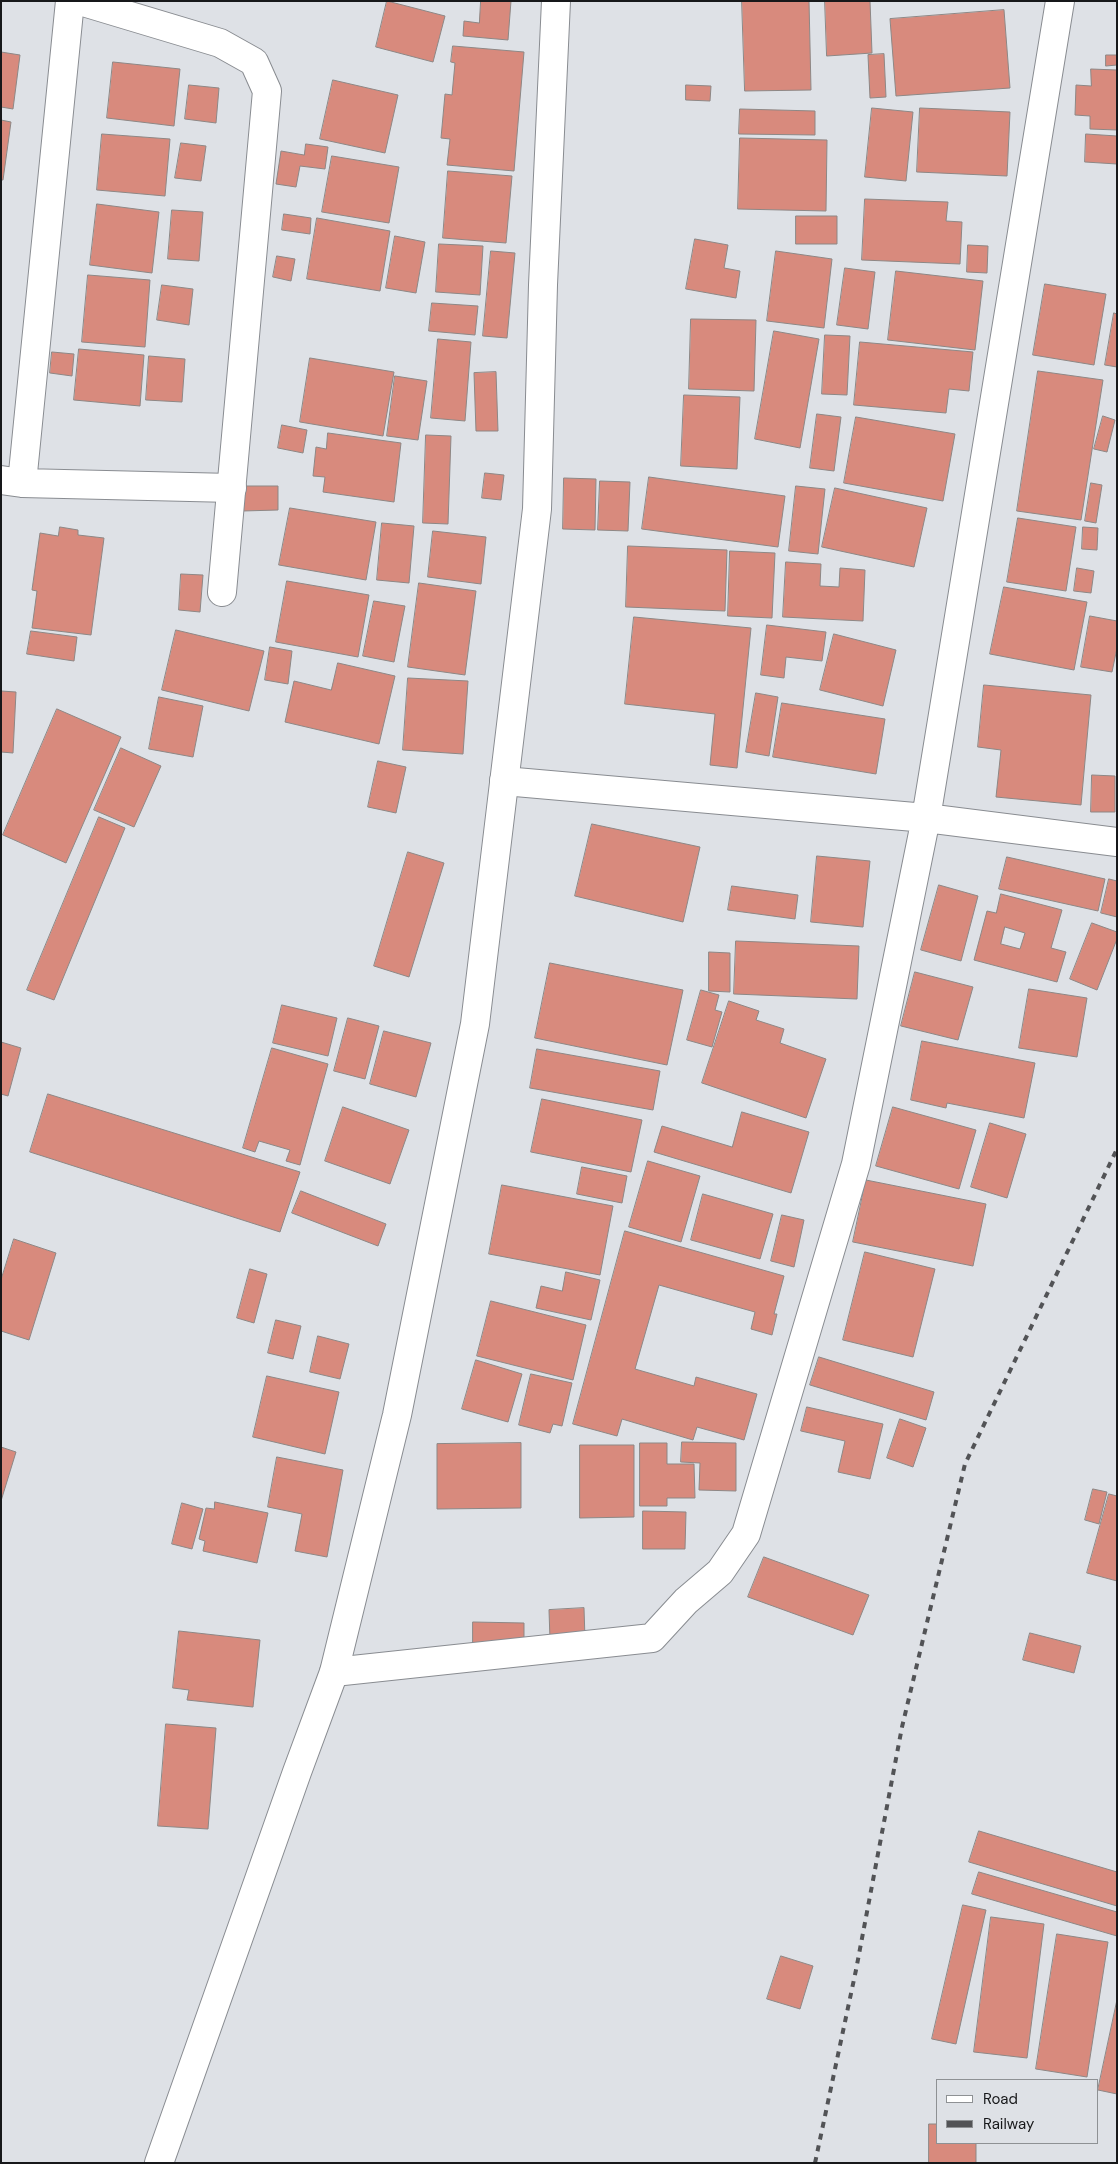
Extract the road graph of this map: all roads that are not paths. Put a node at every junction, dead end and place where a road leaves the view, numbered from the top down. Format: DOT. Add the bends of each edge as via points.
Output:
graph roads {
  1 [pos="70,1"];
  2 [pos="80,1"];
  3 [pos="556,1"];
  4 [pos="1060,1"];
  5 [pos="12,482"];
  6 [pos="232,488"];
  7 [pos="222,592"];
  8 [pos="504,781"];
  9 [pos="926,818"];
  10 [pos="1117,842"];
  11 [pos="334,1672"];
  12 [pos="159,2163"];
  1 -- 5 [label="street"];
  2 -- 6 [label="street" via="220,43 254,62 267,91"];
  3 -- 8 [label="street" via="537,509"];
  4 -- 9 [label="street"];
  5 -- 6 [label="street"];
  6 -- 7 [label="street"];
  8 -- 9 [label="street"];
  8 -- 11 [label="street" via="475,1024 398,1415"];
  9 -- 10 [label="street"];
  9 -- 11 [label="street" via="856,1164 746,1534 720,1572 686,1601 652,1638"];
  11 -- 12 [label="street"];
}
